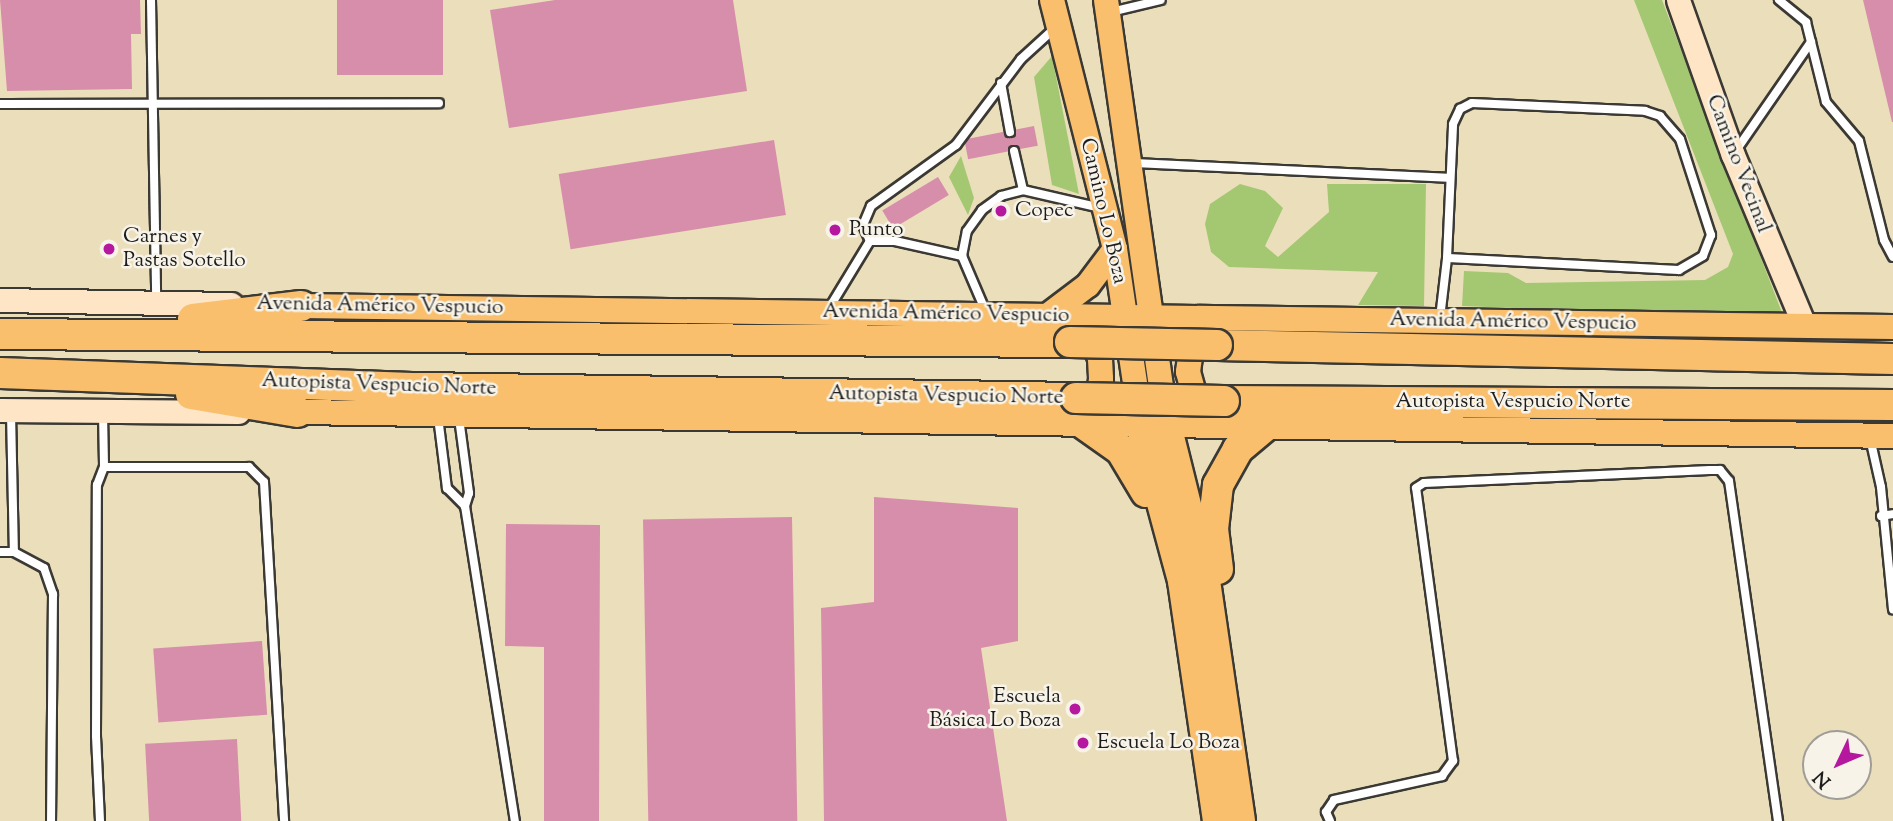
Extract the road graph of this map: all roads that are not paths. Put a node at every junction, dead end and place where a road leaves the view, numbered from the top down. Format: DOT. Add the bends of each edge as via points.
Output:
graph roads {
  1 [pos="151,0"];
  2 [pos="1052,0"];
  3 [pos="1161,0"];
  4 [pos="1678,0"];
  5 [pos="1779,0"];
  6 [pos="1107,6"];
  7 [pos="1056,27"];
  8 [pos="1811,42"];
  9 [pos="1001,83"];
  10 [pos="153,101"];
  11 [pos="439,103"];
  12 [pos="0,104"];
  13 [pos="1010,132"];
  14 [pos="1014,151"];
  15 [pos="1733,155"];
  16 [pos="1130,162"];
  17 [pos="1449,178"];
  18 [pos="1023,190"];
  19 [pos="1107,210"];
  20 [pos="870,241"];
  21 [pos="1115,249"];
  22 [pos="962,256"];
  23 [pos="1893,257"];
  24 [pos="1447,258"];
  25 [pos="0,300"];
  26 [pos="156,302"];
  27 [pos="301,306"];
  28 [pos="825,313"];
  29 [pos="987,315"];
  30 [pos="1048,316"];
  31 [pos="1126,317"];
  32 [pos="1154,317"];
  33 [pos="1198,318"];
  34 [pos="1440,321"];
  35 [pos="1804,325"];
  36 [pos="1893,327"];
  37 [pos="1075,329"];
  38 [pos="0,334"];
  39 [pos="59,335"];
  40 [pos="1893,359"];
  41 [pos="0,373"];
  42 [pos="77,374"];
  43 [pos="1893,405"];
  44 [pos="6,410"];
  45 [pos="103,411"];
  46 [pos="1080,411"];
  47 [pos="297,412"];
  48 [pos="448,414"];
  49 [pos="1154,425"];
  50 [pos="1206,426"];
  51 [pos="1265,426"];
  52 [pos="1881,436"];
  53 [pos="104,467"];
  54 [pos="465,506"];
  55 [pos="1893,514"];
  56 [pos="1881,516"];
  57 [pos="1174,542"];
  58 [pos="0,552"];
  59 [pos="14,552"];
  60 [pos="1893,609"];
  61 [pos="1212,628"];
  62 [pos="51,821"];
  63 [pos="100,821"];
  64 [pos="284,821"];
  65 [pos="515,821"];
  66 [pos="1218,821"];
  67 [pos="1240,821"];
  68 [pos="1330,821"];
  69 [pos="1778,821"];
  1 -- 10 [label="lane"];
  2 -- 7 [label="main road, Camino Lo Boza"];
  3 -- 6 [label="lane"];
  4 -- 15 [label="main road, Camino Vecinal"];
  5 -- 8 [label="lane" via="1806,22"];
  6 -- 16 [label="main road, Camino Lo Boza"];
  7 -- 9 [label="lane"];
  7 -- 19 [label="main road, Camino Lo Boza"];
  8 -- 15 [label="lane"];
  8 -- 23 [label="lane" via="1826,102 1859,141 1884,240"];
  9 -- 13 [label="lane"];
  9 -- 20 [label="lane" via="956,145 871,206 863,225"];
  10 -- 11 [label="lane"];
  10 -- 12 [label="lane"];
  10 -- 26 [label="lane"];
  14 -- 18 [label="lane"];
  15 -- 35 [label="main road, Camino Vecinal"];
  16 -- 17 [label="lane"];
  16 -- 32 [label="main road, Camino Lo Boza"];
  17 -- 24 [label="lane"];
  17 -- 24 [label="lane" via="1454,118 1472,103 1645,111 1660,116 1675,130 1711,235 1703,256 1678,270"];
  18 -- 19 [label="lane"];
  18 -- 22 [label="lane" via="1001,196 982,210 967,231"];
  19 -- 21 [label="main road, Camino Lo Boza"];
  20 -- 22 [label="lane" via="895,241"];
  20 -- 28 [label="lane" via="860,265"];
  21 -- 30 [label="main road" via="1088,285"];
  21 -- 31 [label="main road, Camino Lo Boza"];
  22 -- 29 [label="lane"];
  24 -- 34 [label="lane"];
  25 -- 26 [label="main road, Avenida Américo Vespucio"];
  26 -- 27 [label="main road, Avenida Américo Vespucio"];
  27 -- 28 [label="main road, Avenida Américo Vespucio"];
  27 -- 39 [label="highway"];
  28 -- 29 [label="main road, Avenida Américo Vespucio"];
  29 -- 30 [label="main road, Avenida Américo Vespucio"];
  30 -- 37 [label="main road, Avenida Américo Vespucio"];
  31 -- 32 [label="main road, Avenida Américo Vespucio"];
  31 -- 37 [label="main road, Avenida Américo Vespucio"];
  31 -- 49 [label="main road, Camino Lo Boza"];
  32 -- 33 [label="main road, Avenida Américo Vespucio"];
  32 -- 49 [label="main road, Camino Lo Boza"];
  33 -- 34 [label="main road, Avenida Américo Vespucio"];
  33 -- 50 [label="main road" via="1189,344 1188,372"];
  34 -- 35 [label="main road, Avenida Américo Vespucio"];
  35 -- 36 [label="main road, Avenida Américo Vespucio"];
  37 -- 39 [label="highway"];
  37 -- 40 [label="highway, bridge" via="1217,345"];
  37 -- 46 [label="main road" via="1094,340 1101,379 1099,396"];
  38 -- 39 [label="highway"];
  41 -- 42 [label="highway, Autopista Vespucio Norte"];
  42 -- 46 [label="highway, Autopista Vespucio Norte"];
  42 -- 47 [label="highway"];
  43 -- 46 [label="highway, Autopista Vespucio Norte, bridge" via="1224,401"];
  44 -- 45 [label="main road"];
  44 -- 59 [label="lane"];
  45 -- 47 [label="main road"];
  45 -- 53 [label="lane"];
  46 -- 48 [label="main road"];
  46 -- 49 [label="main road"];
  46 -- 57 [label="highway" via="1131,464"];
  47 -- 48 [label="main road"];
  48 -- 54 [label="lane" via="468,493"];
  48 -- 54 [label="lane" via="447,488"];
  49 -- 50 [label="main road"];
  49 -- 57 [label="highway"];
  49 -- 61 [label="highway"];
  50 -- 51 [label="main road"];
  51 -- 52 [label="main road"];
  51 -- 61 [label="highway" via="1238,449 1216,492 1213,529 1219,596"];
  52 -- 56 [label="lane"];
  53 -- 63 [label="lane" via="97,485"];
  53 -- 64 [label="lane" via="249,467 262,477"];
  54 -- 65 [label="lane"];
  55 -- 56 [label="lane"];
  56 -- 60 [label="lane"];
  57 -- 66 [label="highway"];
  58 -- 59 [label="lane"];
  59 -- 62 [label="lane" via="44,568 53,594"];
  61 -- 67 [label="highway"];
  68 -- 69 [label="lane" via="1326,812 1334,800 1442,776 1452,761 1416,488 1424,483 1720,470 1729,481"];
}
